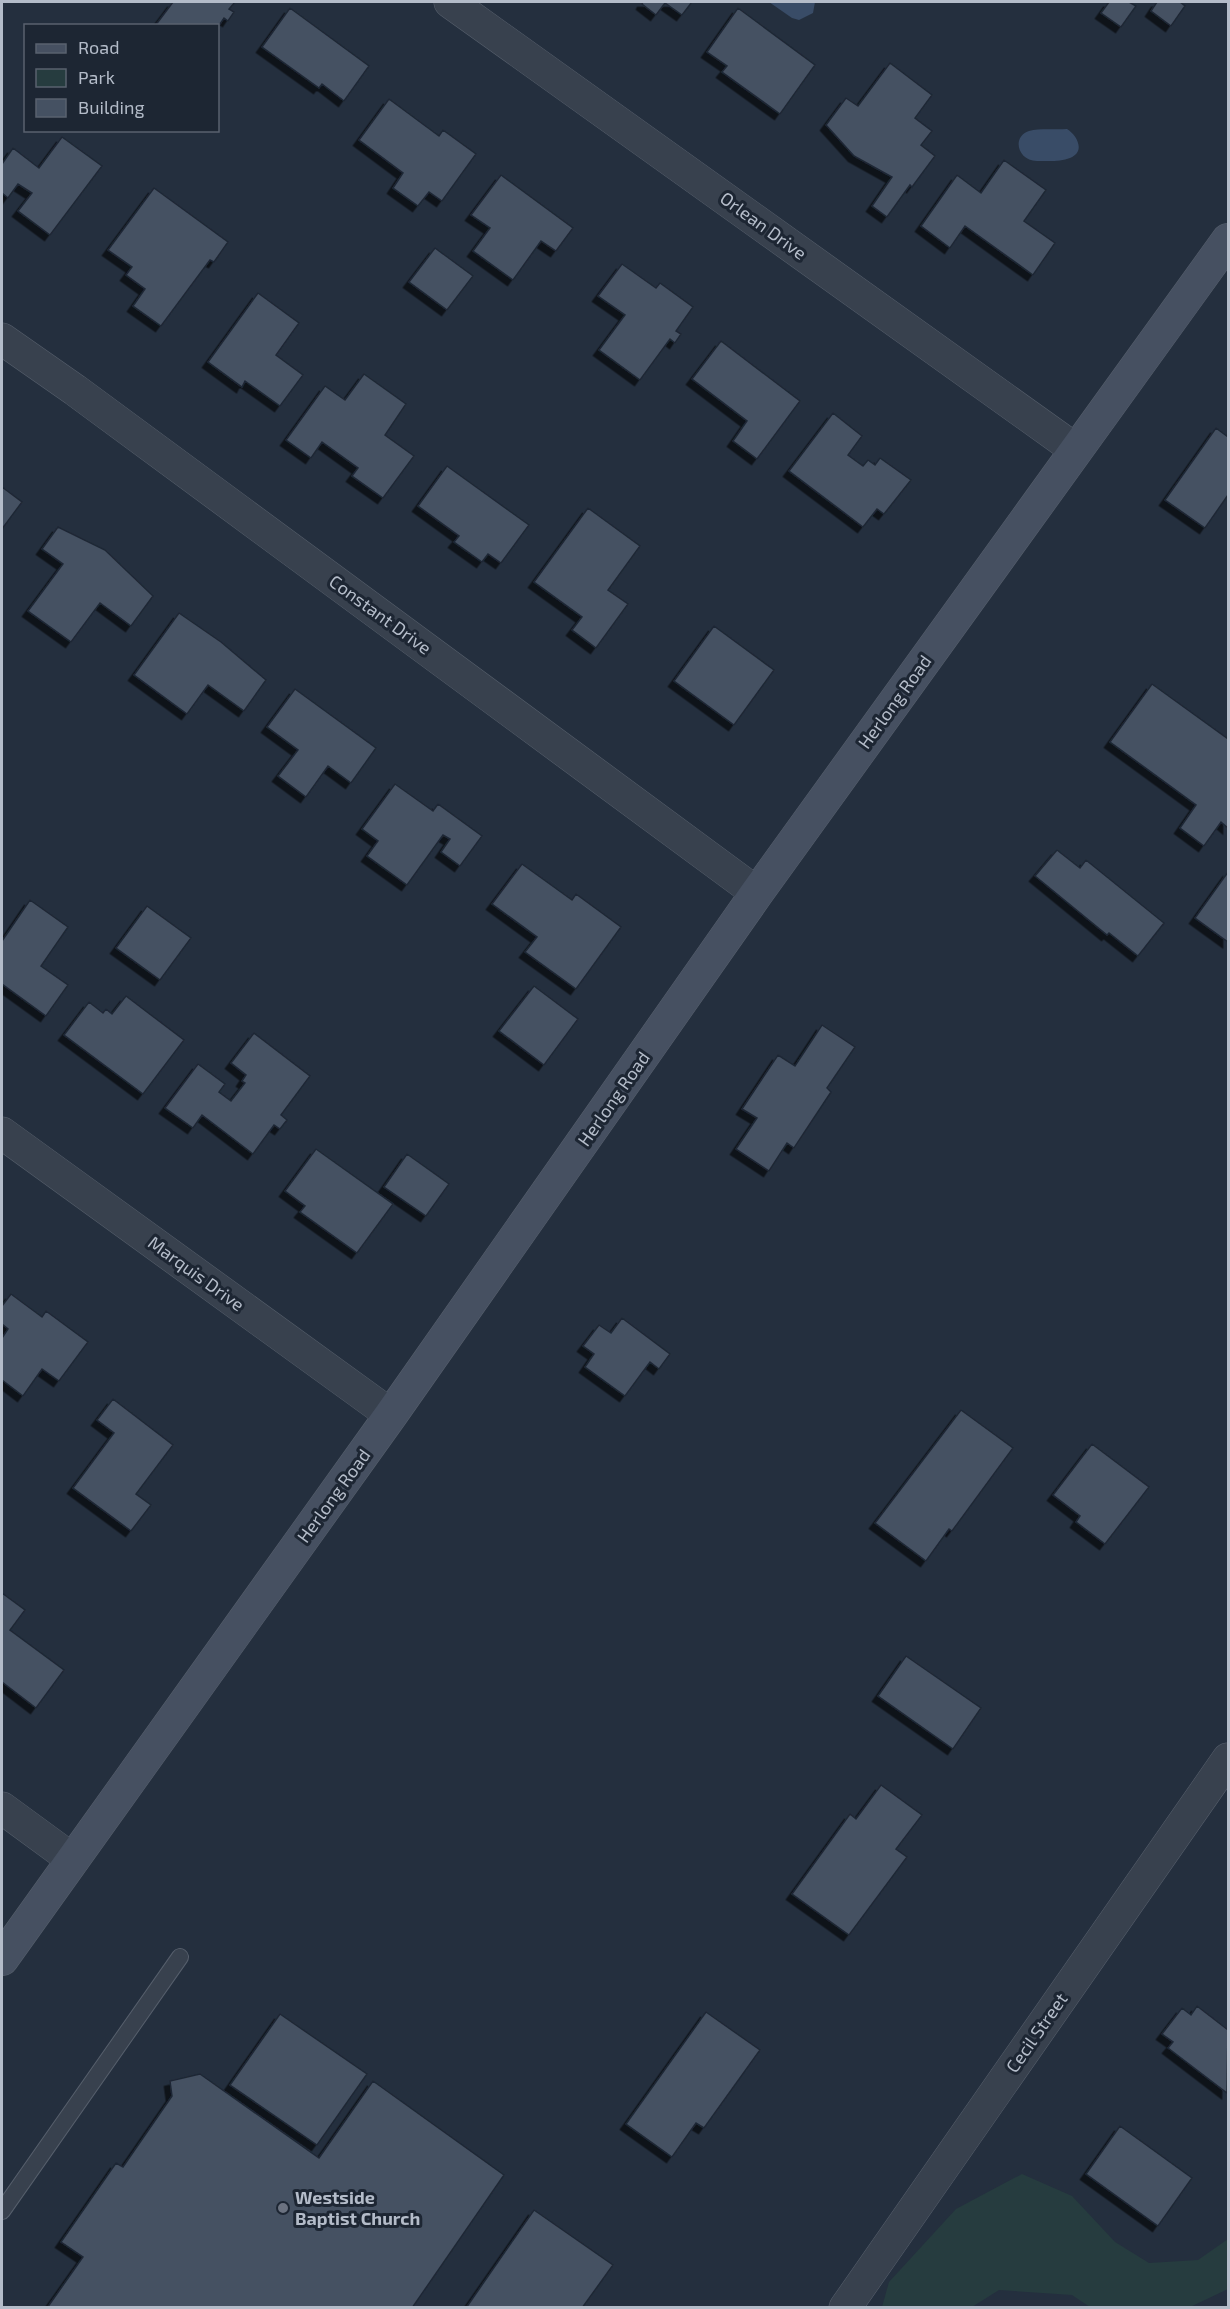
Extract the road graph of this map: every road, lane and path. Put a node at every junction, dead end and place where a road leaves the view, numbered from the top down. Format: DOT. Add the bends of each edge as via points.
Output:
graph roads {
  1 [pos="450,2"];
  2 [pos="1228,240"];
  3 [pos="2,339"];
  4 [pos="1076,450"];
  5 [pos="758,894"];
  6 [pos="2,1132"];
  7 [pos="391,1415"];
  8 [pos="1228,1759"];
  9 [pos="2,1808"];
  10 [pos="73,1860"];
  11 [pos="180,1957"];
  12 [pos="2,1959"];
  13 [pos="2,2211"];
  14 [pos="845,2307"];
  1 -- 4 [label="street, Orlean Drive"];
  2 -- 4 [label="street, Herlong Road"];
  3 -- 5 [label="street, Constant Drive"];
  4 -- 5 [label="street, Herlong Road"];
  5 -- 7 [label="street, Herlong Road"];
  6 -- 7 [label="street, Marquis Drive"];
  7 -- 10 [label="street, Herlong Road"];
  8 -- 14 [label="street, Cecil Street"];
  9 -- 10 [label="street"];
  10 -- 12 [label="street, Herlong Road"];
  11 -- 13 [label="lane"];
}
